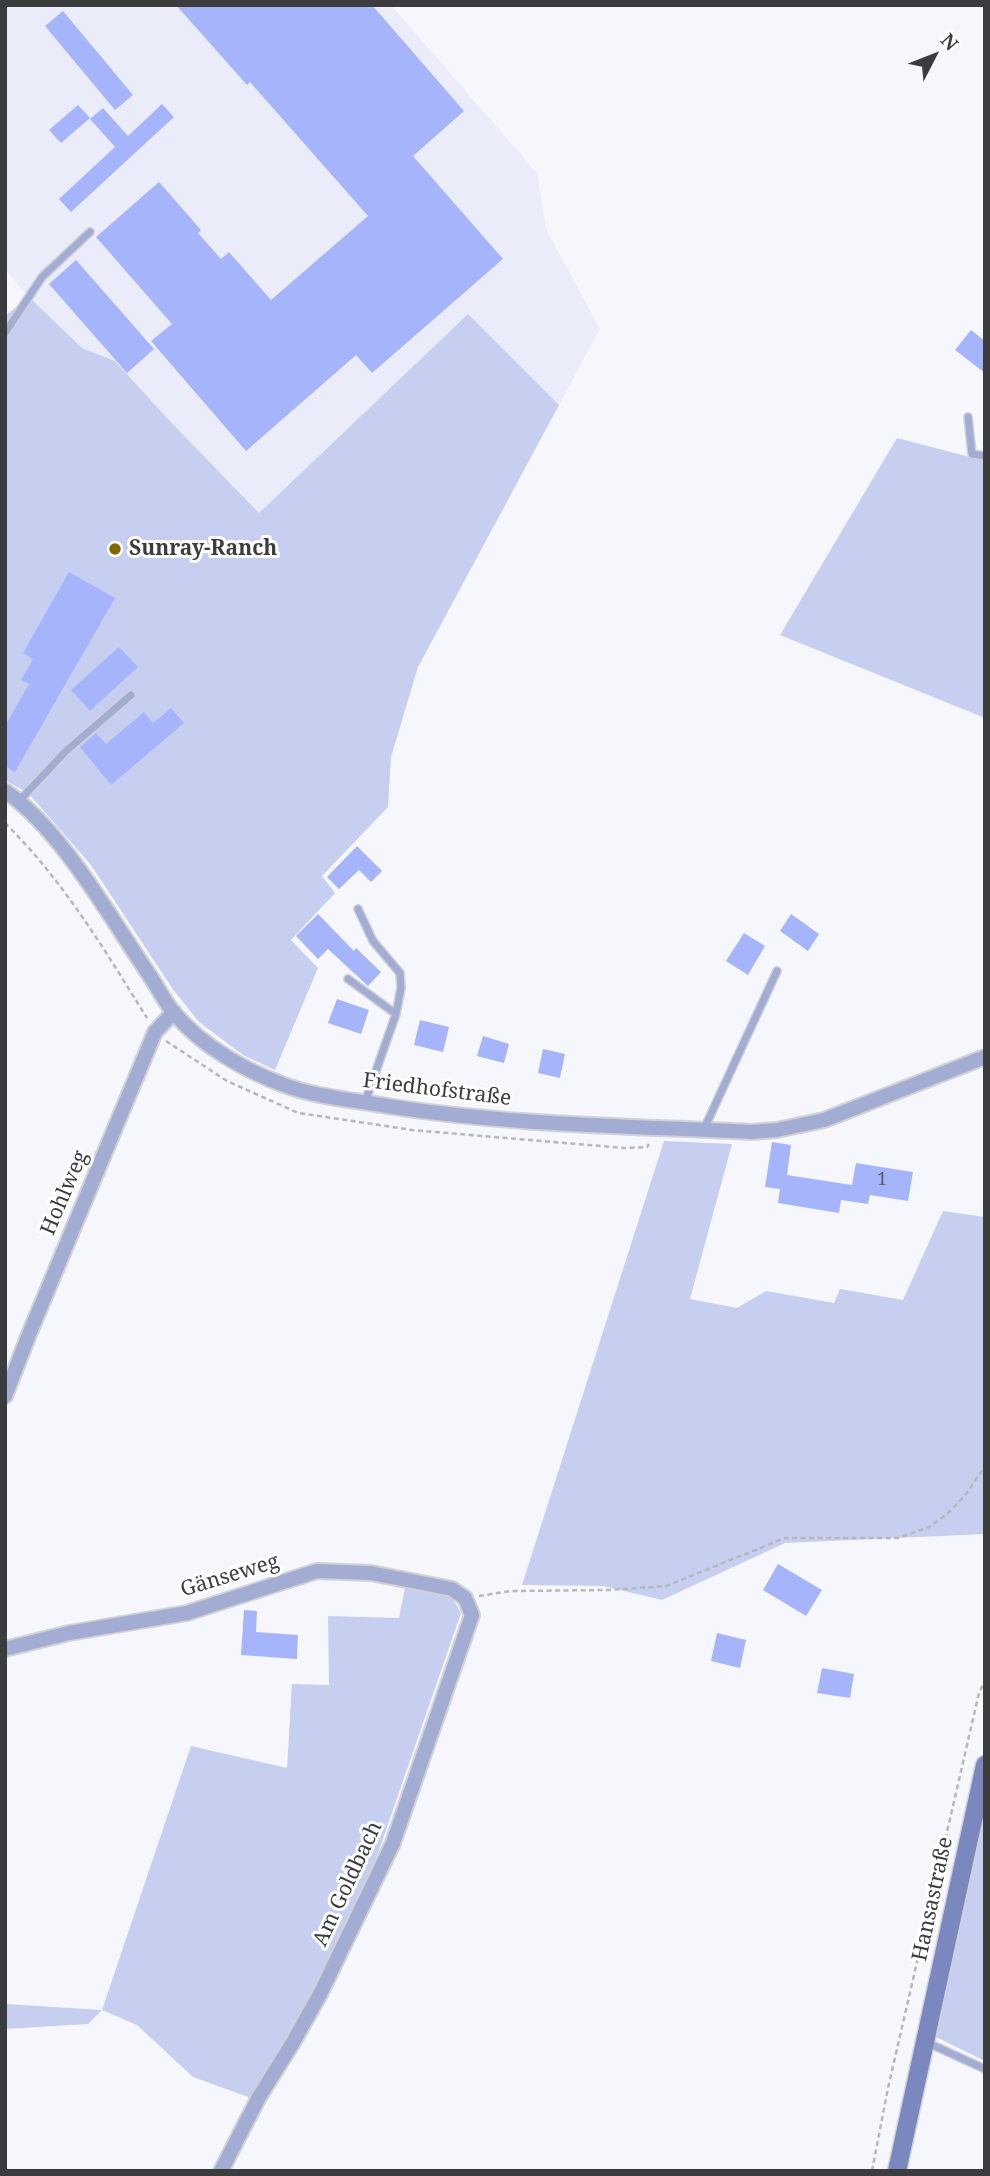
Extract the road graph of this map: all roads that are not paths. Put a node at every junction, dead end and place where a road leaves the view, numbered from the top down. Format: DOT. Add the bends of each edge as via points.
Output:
graph roads {
  1 [pos="90,232"];
  2 [pos="5,333"];
  3 [pos="968,417"];
  4 [pos="985,456"];
  5 [pos="131,695"];
  6 [pos="5,791"];
  7 [pos="19,801"];
  8 [pos="358,909"];
  9 [pos="777,971"];
  10 [pos="348,979"];
  11 [pos="174,1012"];
  12 [pos="396,1014"];
  13 [pos="985,1057"];
  14 [pos="365,1102"];
  15 [pos="704,1130"];
  16 [pos="5,1396"];
  17 [pos="465,1598"];
  18 [pos="5,1649"];
  19 [pos="985,1765"];
  20 [pos="926,2042"];
  21 [pos="985,2069"];
  22 [pos="221,2171"];
  23 [pos="897,2171"];
  1 -- 2 [label="lane" via="43,276"];
  3 -- 4 [label="lane" via="972,454"];
  5 -- 7 [label="lane" via="66,751"];
  6 -- 7 [label="street, Friedhofstraße"];
  7 -- 11 [label="street, Friedhofstraße" via="50,832"];
  8 -- 12 [label="lane" via="373,941 400,973"];
  9 -- 15 [label="lane"];
  10 -- 12 [label="lane"];
  11 -- 14 [label="street, Friedhofstraße" via="205,1042 261,1076 317,1094"];
  11 -- 16 [label="street, Hohlweg" via="155,1032"];
  12 -- 14 [label="lane"];
  13 -- 15 [label="street, Friedhofstraße" via="804,1126 751,1132"];
  14 -- 15 [label="street, Friedhofstraße" via="532,1123"];
  17 -- 18 [label="street, Gänseweg" via="452,1589 371,1573 317,1571 187,1613"];
  17 -- 22 [label="street, Am Goldbach" via="472,1615 393,1843 320,1994"];
  19 -- 20 [label="street, Hansastraße"];
  20 -- 21 [label="lane"];
  20 -- 23 [label="street, Hansastraße"];
}
